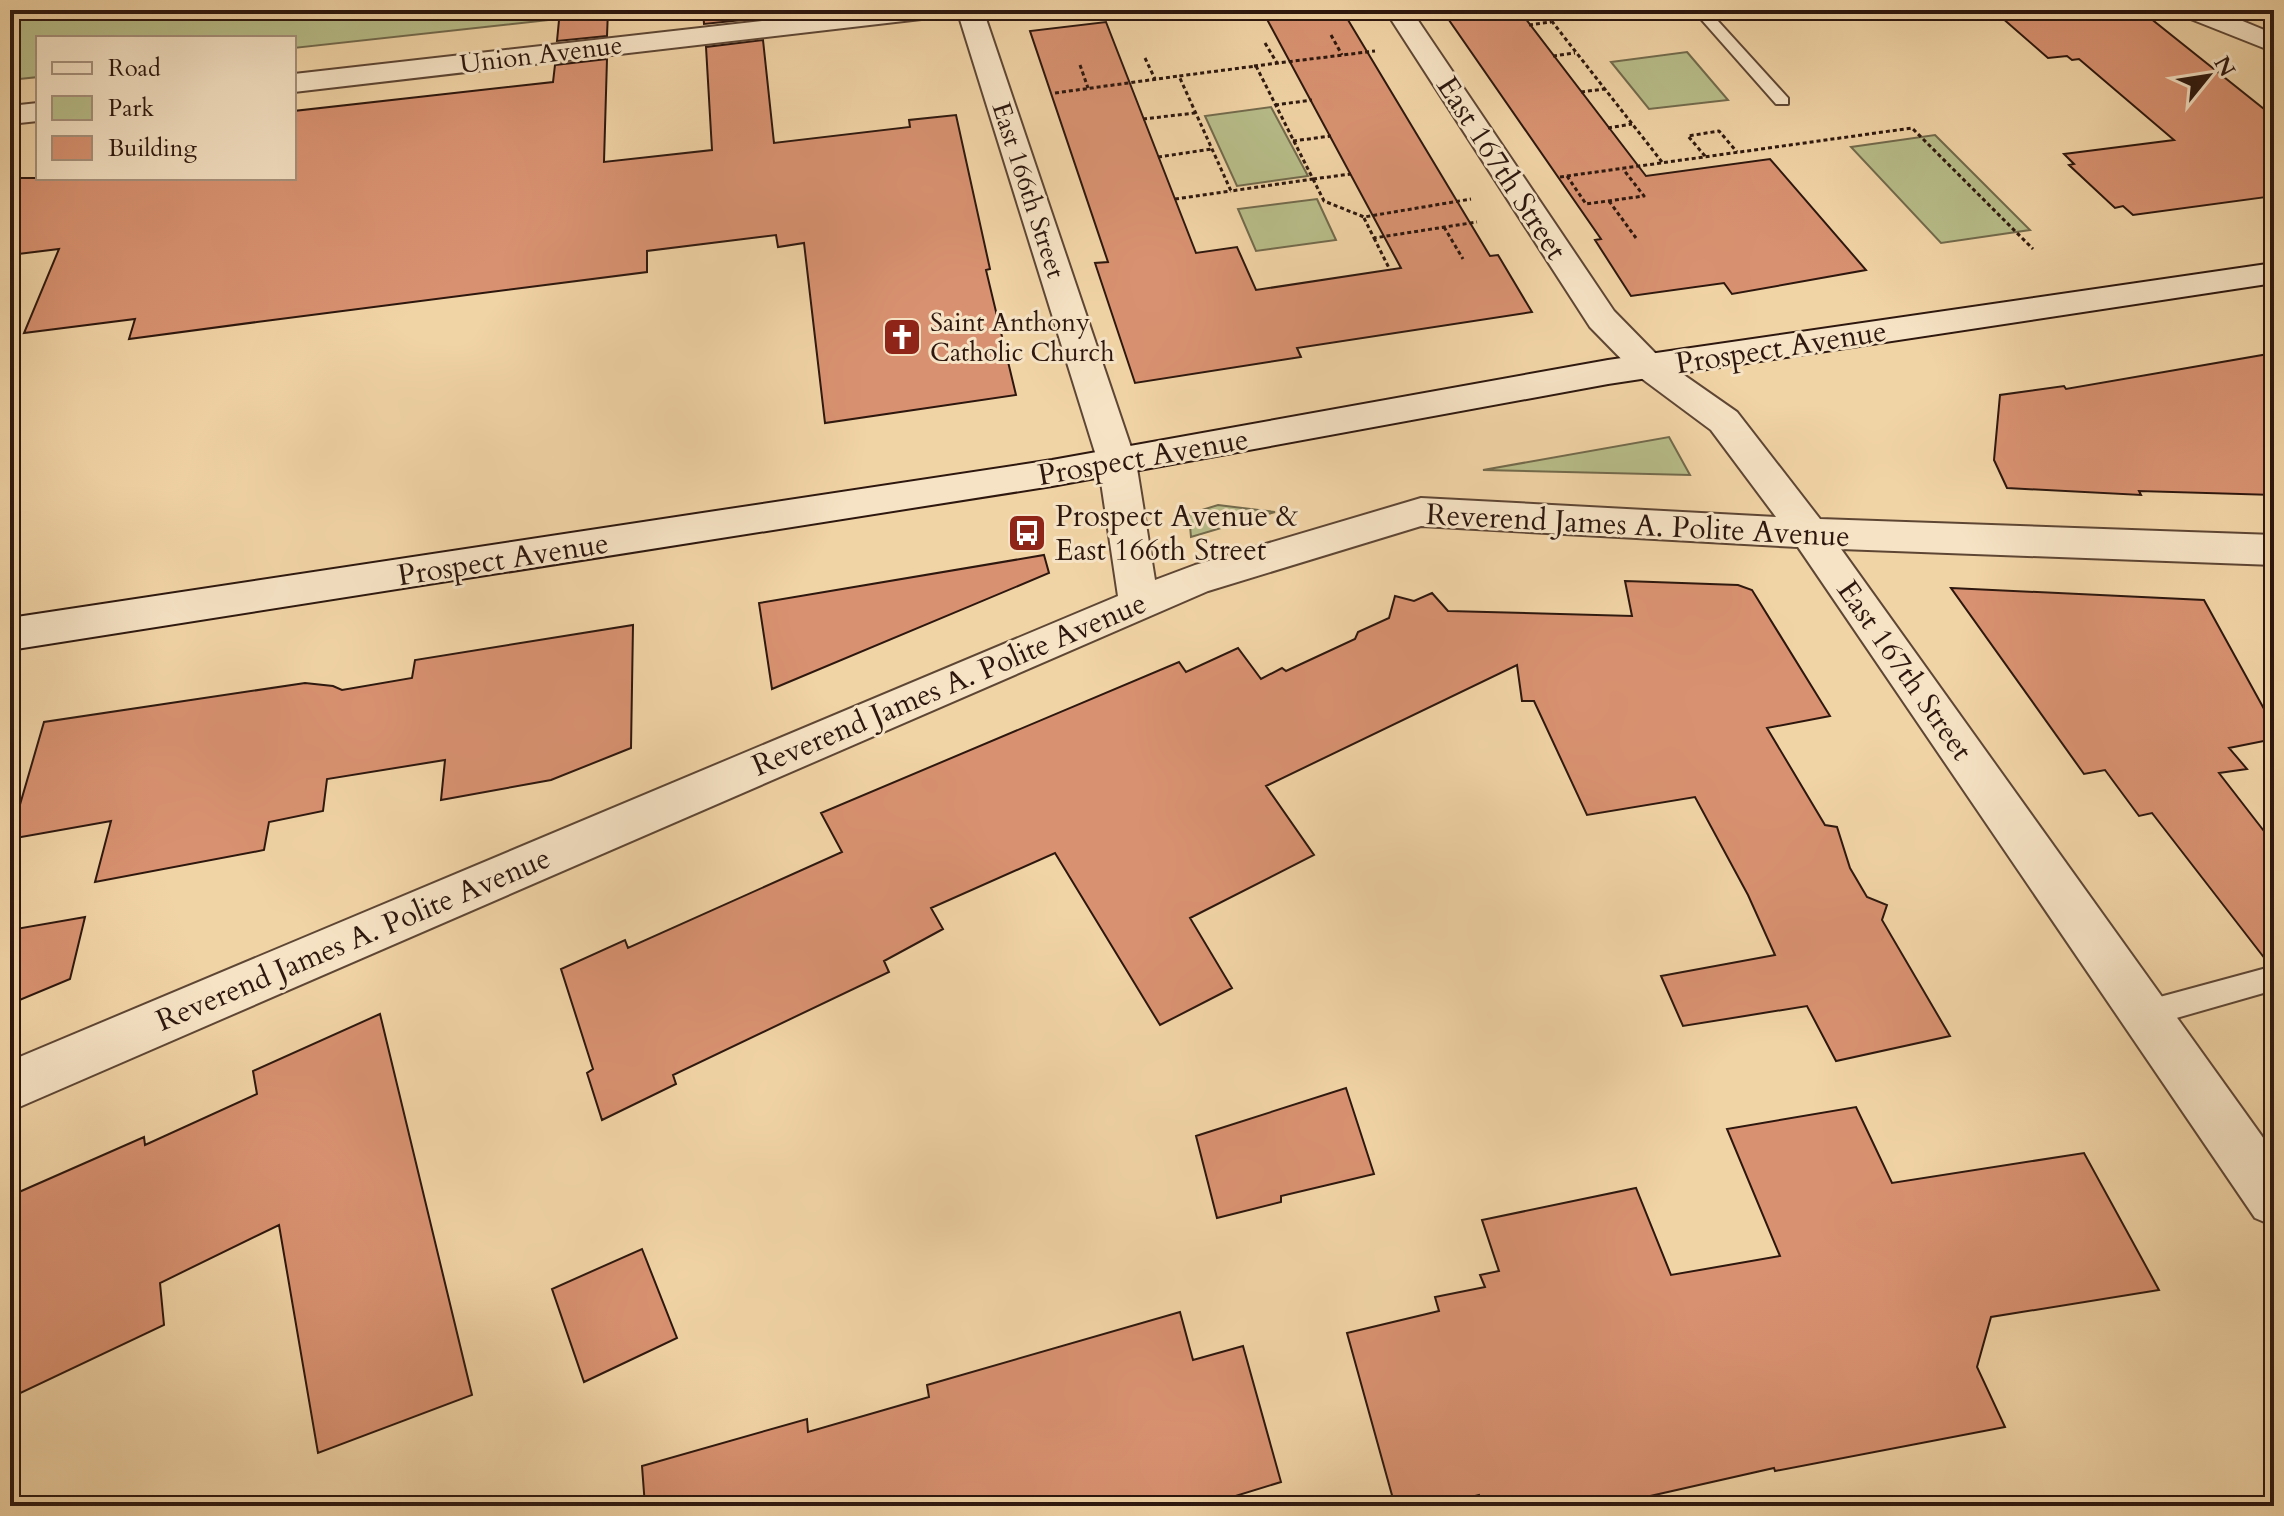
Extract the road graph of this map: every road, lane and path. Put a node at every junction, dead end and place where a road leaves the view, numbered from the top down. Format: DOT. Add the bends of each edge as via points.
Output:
graph roads {
  1 [pos="930,10"];
  2 [pos="970,10"];
  3 [pos="1398,10"];
  4 [pos="1543,10"];
  5 [pos="1700,10"];
  6 [pos="2193,10"];
  7 [pos="1552,22"];
  8 [pos="1529,25"];
  9 [pos="1331,35"];
  10 [pos="1265,43"];
  11 [pos="2274,44"];
  12 [pos="1378,51"];
  13 [pos="1576,52"];
  14 [pos="1342,55"];
  15 [pos="1553,56"];
  16 [pos="1145,58"];
  17 [pos="1277,63"];
  18 [pos="1080,65"];
  19 [pos="1253,67"];
  20 [pos="1179,76"];
  21 [pos="1155,79"];
  22 [pos="296,83"];
  23 [pos="1088,88"];
  24 [pos="1605,89"];
  25 [pos="1581,92"];
  26 [pos="1055,93"];
  27 [pos="1312,100"];
  28 [pos="1782,101"];
  29 [pos="1275,105"];
  30 [pos="36,112"];
  31 [pos="1195,113"];
  32 [pos="10,115"];
  33 [pos="1143,119"];
  34 [pos="1632,124"];
  35 [pos="1608,128"];
  36 [pos="1331,136"];
  37 [pos="1293,141"];
  38 [pos="1212,149"];
  39 [pos="1737,152"];
  40 [pos="1706,156"];
  41 [pos="1158,157"];
  42 [pos="1663,162"];
  43 [pos="1623,168"];
  44 [pos="1351,174"];
  45 [pos="1567,176"];
  46 [pos="1557,177"];
  47 [pos="1313,179"];
  48 [pos="1231,191"];
  49 [pos="1476,198"];
  50 [pos="1175,199"];
  51 [pos="1609,201"];
  52 [pos="1364,217"];
  53 [pos="1477,222"];
  54 [pos="1444,227"];
  55 [pos="1374,238"];
  56 [pos="1636,238"];
  57 [pos="2033,249"];
  58 [pos="1463,259"];
  59 [pos="1390,270"];
  60 [pos="2274,273"];
  61 [pos="1649,367"];
  62 [pos="1117,462"];
  63 [pos="1809,533"];
  64 [pos="2274,550"];
  65 [pos="1139,603"];
  66 [pos="10,634"];
  67 [pos="2274,978"];
  68 [pos="2145,1014"];
  69 [pos="10,1086"];
  70 [pos="2274,1199"];
  1 -- 22 [label="street, Union Avenue"];
  2 -- 62 [label="street, East 166th Street"];
  3 -- 61 [label="street, East 167th Street" via="1602,319"];
  4 -- 7 [label="path"];
  5 -- 28 [label="lane"];
  6 -- 11 [label="street"];
  7 -- 8 [label="path"];
  7 -- 13 [label="path"];
  9 -- 14 [label="path"];
  10 -- 17 [label="path"];
  12 -- 14 [label="path"];
  13 -- 15 [label="path"];
  13 -- 24 [label="path"];
  14 -- 17 [label="path"];
  16 -- 21 [label="path"];
  17 -- 19 [label="path"];
  18 -- 23 [label="path"];
  19 -- 20 [label="path"];
  19 -- 29 [label="path"];
  20 -- 21 [label="path"];
  20 -- 31 [label="path"];
  21 -- 23 [label="path"];
  23 -- 26 [label="path"];
  24 -- 25 [label="path"];
  24 -- 34 [label="path"];
  27 -- 29 [label="path"];
  29 -- 37 [label="path"];
  30 -- 32 [label="street"];
  31 -- 33 [label="path"];
  31 -- 38 [label="path"];
  34 -- 35 [label="path"];
  34 -- 42 [label="path"];
  36 -- 37 [label="path"];
  37 -- 47 [label="path"];
  38 -- 41 [label="path"];
  38 -- 48 [label="path"];
  39 -- 40 [label="path"];
  39 -- 40 [label="path" via="1719,131 1688,136"];
  39 -- 57 [label="path" via="1912,128"];
  40 -- 42 [label="path"];
  42 -- 43 [label="path"];
  43 -- 45 [label="path"];
  43 -- 51 [label="path" via="1644,196"];
  44 -- 47 [label="path"];
  45 -- 46 [label="path"];
  45 -- 51 [label="path" via="1586,204"];
  47 -- 48 [label="path"];
  47 -- 52 [label="path" via="1324,201"];
  48 -- 50 [label="path"];
  49 -- 52 [label="path"];
  51 -- 56 [label="path"];
  52 -- 55 [label="path"];
  53 -- 54 [label="path"];
  54 -- 55 [label="path"];
  54 -- 58 [label="path"];
  55 -- 59 [label="path"];
  60 -- 61 [label="street, Prospect Avenue"];
  61 -- 62 [label="street, Prospect Avenue"];
  61 -- 63 [label="street, East 167th Street" via="1724,421"];
  62 -- 65 [label="street, East 166th Street"];
  62 -- 66 [label="street, Prospect Avenue"];
  63 -- 64 [label="street, Reverend James A. Polite Avenue"];
  63 -- 65 [label="street, Reverend James A. Polite Avenue" via="1421,512 1195,580"];
  63 -- 68 [label="street, East 167th Street"];
  65 -- 69 [label="street, Reverend James A. Polite Avenue"];
  67 -- 68 [label="lane"];
  68 -- 70 [label="street, East 167th Street"];
}
